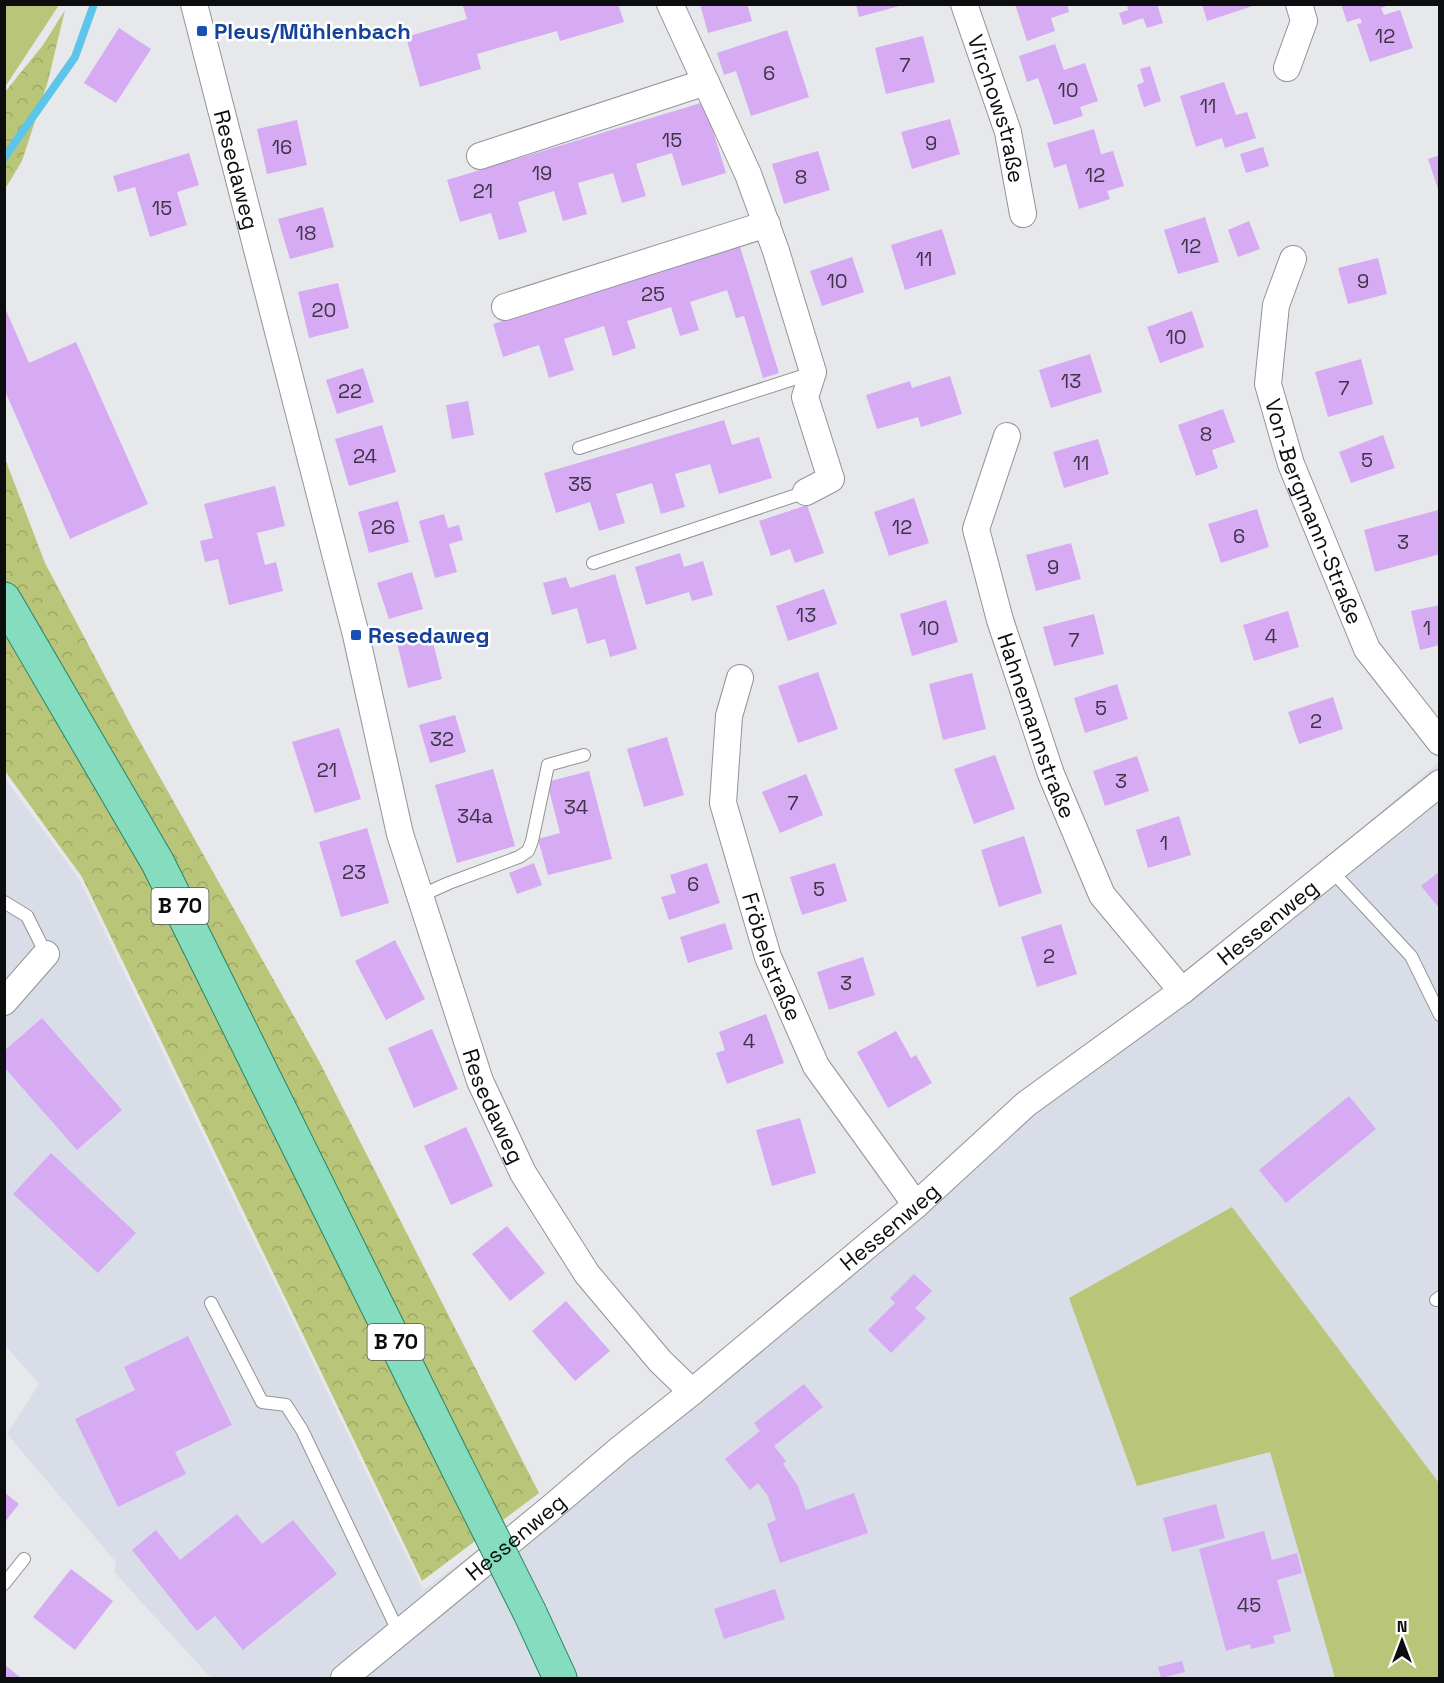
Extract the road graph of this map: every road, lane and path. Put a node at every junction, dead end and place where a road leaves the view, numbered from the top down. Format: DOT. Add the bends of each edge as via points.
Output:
graph roads {
  1 [pos="670,4"];
  2 [pos="964,4"];
  3 [pos="1299,4"];
  4 [pos="198,6"];
  5 [pos="1287,68"];
  6 [pos="706,81"];
  7 [pos="480,156"];
  8 [pos="1023,214"];
  9 [pos="767,224"];
  10 [pos="1293,259"];
  11 [pos="505,307"];
  12 [pos="813,372"];
  13 [pos="1007,436"];
  14 [pos="579,448"];
  15 [pos="806,492"];
  16 [pos="593,563"];
  17 [pos="6,600"];
  18 [pos="740,678"];
  19 [pos="1440,742"];
  20 [pos="584,755"];
  21 [pos="1440,783"];
  22 [pos="1330,869"];
  23 [pos="420,896"];
  24 [pos="4,902"];
  25 [pos="46,954"];
  26 [pos="1182,991"];
  27 [pos="4,1002"];
  28 [pos="1440,1015"];
  29 [pos="916,1205"];
  30 [pos="211,1303"];
  31 [pos="692,1392"];
  32 [pos="24,1559"];
  33 [pos="4,1584"];
  34 [pos="399,1633"];
  35 [pos="344,1678"];
  36 [pos="560,1678"];
  1 -- 6 [label="street"];
  2 -- 8 [label="street, Virchowstraße" via="1008,132"];
  3 -- 5 [label="street" via="1304,21"];
  4 -- 23 [label="street, Resedaweg" via="241,193 356,635 400,834"];
  6 -- 7 [label="street"];
  6 -- 9 [label="street"];
  9 -- 11 [label="street"];
  9 -- 12 [label="street"];
  10 -- 19 [label="street, Von-Bergmann-Straße" via="1276,305 1268,384 1292,464 1366,649"];
  12 -- 14 [label="lane"];
  12 -- 15 [label="street" via="805,397 831,479"];
  13 -- 26 [label="street, Hahnemannstraße" via="976,529 1000,620 1051,774 1102,895"];
  15 -- 16 [label="lane"];
  17 -- 36 [label="main road, B 70, bridge" via="158,862"];
  18 -- 29 [label="street, Fröbelstraße" via="729,716 723,803 768,957 816,1066"];
  20 -- 23 [label="lane" via="548,765 528,851"];
  21 -- 22 [label="street, Hessenweg"];
  22 -- 26 [label="street, Hessenweg"];
  22 -- 28 [label="lane" via="1412,956"];
  23 -- 31 [label="street, Resedaweg" via="480,1081 524,1173 587,1274 660,1361"];
  24 -- 25 [label="lane" via="27,916"];
  25 -- 27 [label="street"];
  26 -- 29 [label="street, Hessenweg" via="1026,1104"];
  29 -- 31 [label="street, Hessenweg"];
  30 -- 34 [label="lane" via="262,1402 286,1405 302,1430"];
  31 -- 34 [label="street, Hessenweg"];
  32 -- 33 [label="lane"];
  34 -- 35 [label="street, Hessenweg"];
}
